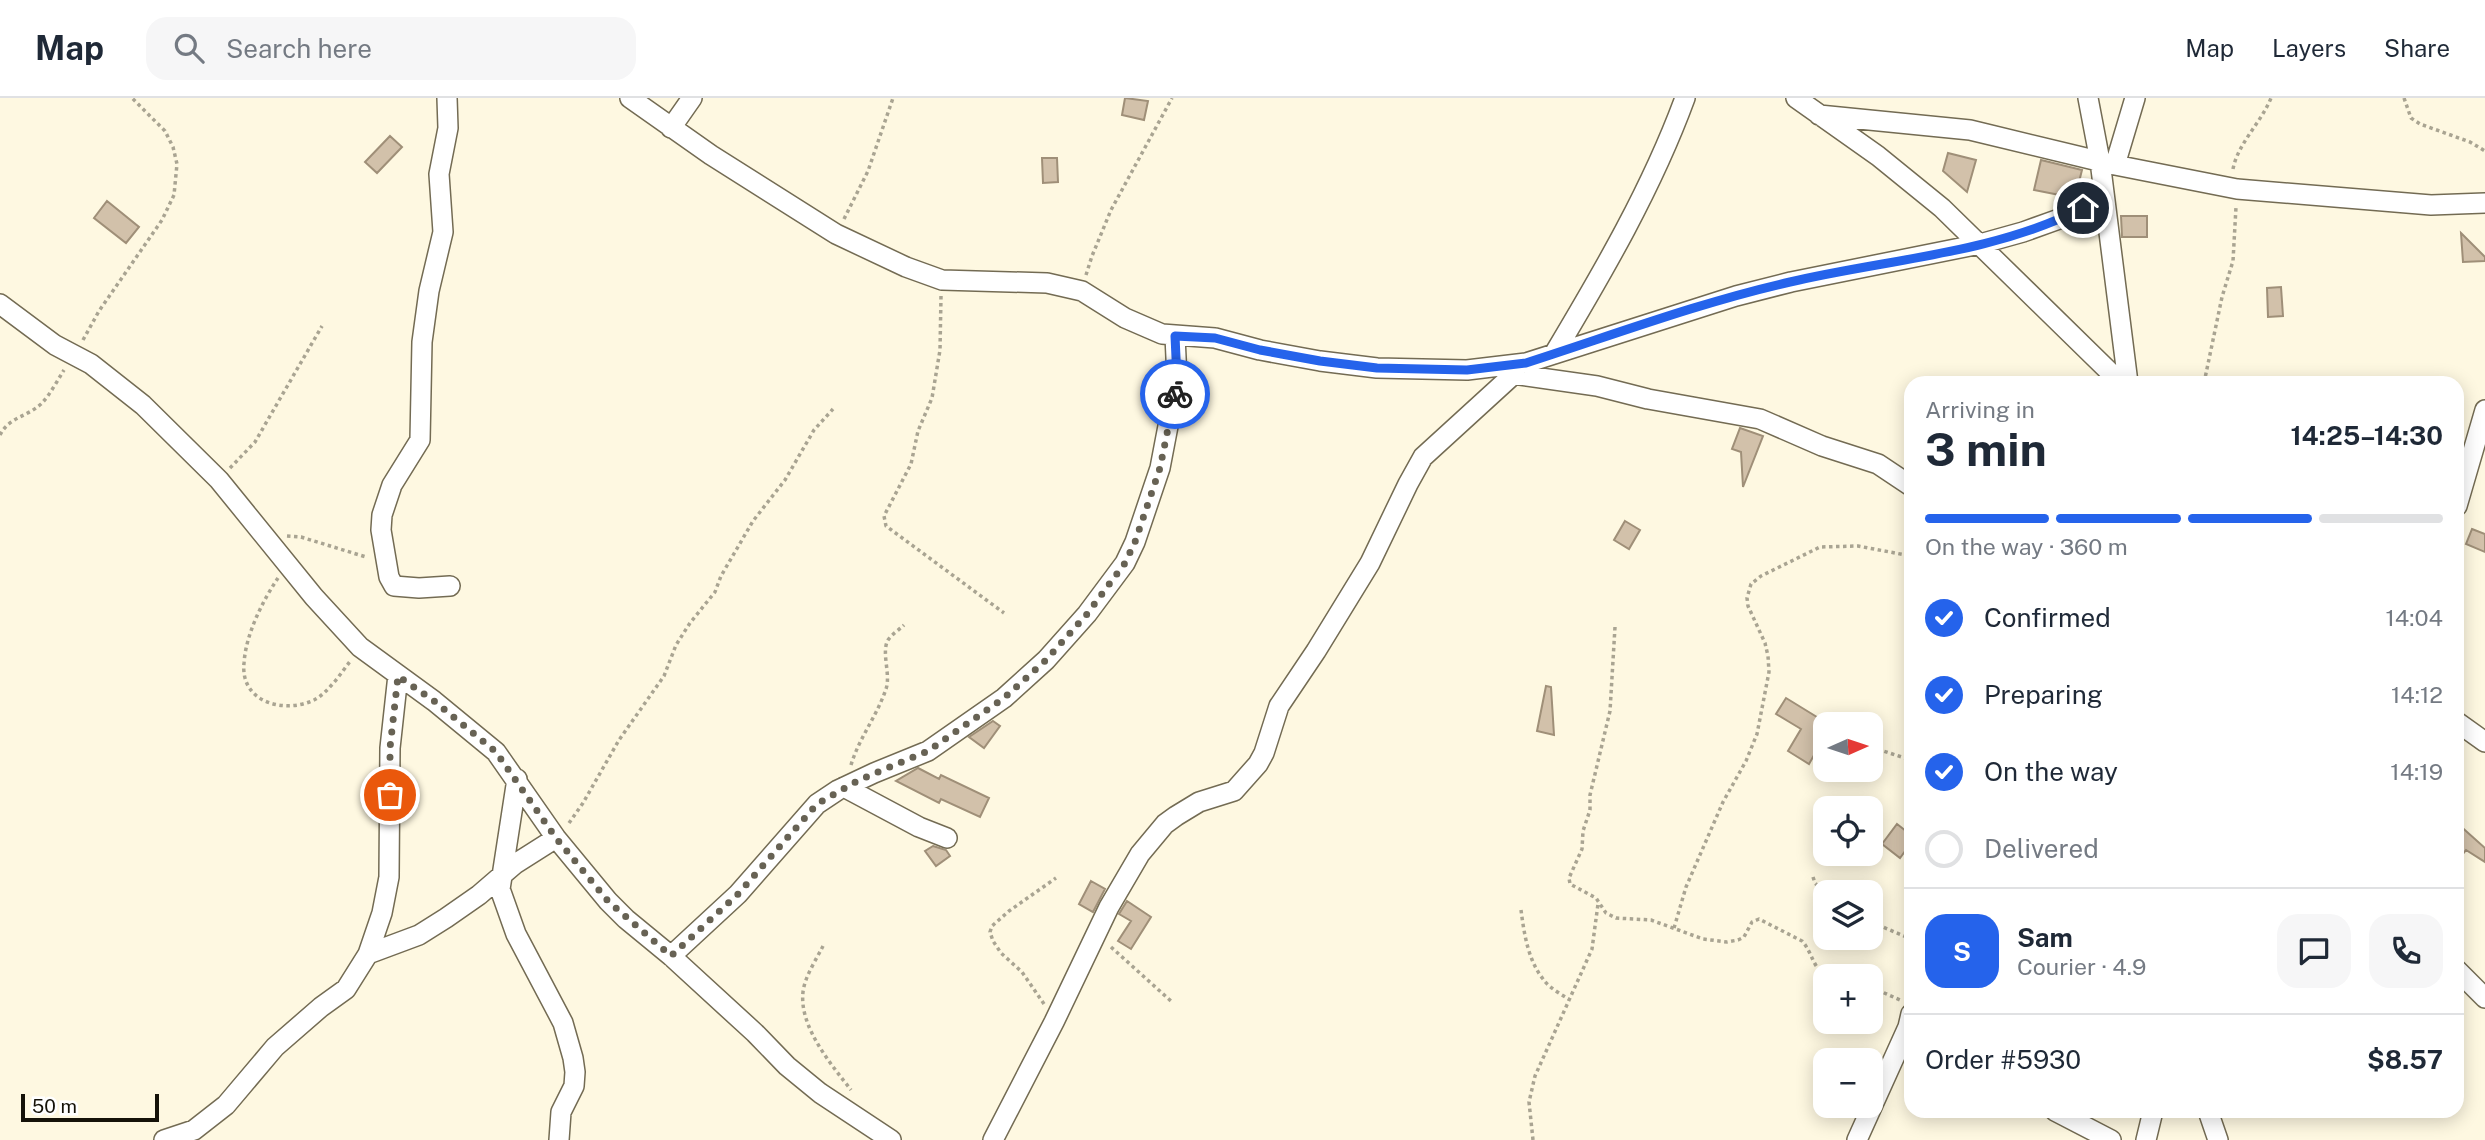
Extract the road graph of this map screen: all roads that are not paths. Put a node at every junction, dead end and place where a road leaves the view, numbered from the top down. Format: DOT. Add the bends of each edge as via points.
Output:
graph roads {
  1 [pos="447,98"];
  2 [pos="630,98"];
  3 [pos="692,98"];
  4 [pos="1685,98"];
  5 [pos="1796,98"];
  6 [pos="2088,98"];
  7 [pos="2135,98"];
  8 [pos="1819,115"];
  9 [pos="671,128"];
  10 [pos="2107,163"];
  11 [pos="2104,197"];
  12 [pos="2485,202"];
  13 [pos="1980,244"];
  14 [pos="0,304"];
  15 [pos="1175,336"];
  16 [pos="1554,354"];
  17 [pos="1520,369"];
  18 [pos="2114,376"];
  19 [pos="2127,376"];
  20 [pos="2485,410"];
  21 [pos="1904,481"];
  22 [pos="2464,482"];
  23 [pos="450,586"];
  24 [pos="398,676"];
  25 [pos="2464,727"];
  26 [pos="2485,742"];
  27 [pos="517,779"];
  28 [pos="844,787"];
  29 [pos="556,838"];
  30 [pos="947,838"];
  31 [pos="501,876"];
  32 [pos="368,954"];
  33 [pos="671,956"];
  34 [pos="2464,977"];
  35 [pos="2485,998"];
  36 [pos="1904,1028"];
  37 [pos="2069,1118"];
  38 [pos="2151,1118"];
  39 [pos="2210,1118"];
  40 [pos="164,1140"];
  41 [pos="559,1140"];
  42 [pos="891,1140"];
  43 [pos="993,1140"];
  44 [pos="1857,1140"];
  45 [pos="2111,1140"];
  46 [pos="2146,1140"];
  47 [pos="2218,1140"];
  1 -- 23 [label="street" via="448,128 439,162 443,232 422,342 420,440 388,495 381,530 389,577 396,588"];
  2 -- 9 [label="street"];
  3 -- 9 [label="street"];
  4 -- 16 [label="street" via="1657,167"];
  5 -- 8 [label="street"];
  6 -- 10 [label="street"];
  7 -- 10 [label="street"];
  8 -- 10 [label="street" via="1970,130"];
  8 -- 13 [label="street" via="1915,186"];
  9 -- 15 [label="street" via="836,234 906,267 942,280 1047,283 1091,295 1145,328"];
  10 -- 11 [label="street"];
  10 -- 12 [label="street" via="2234,189 2431,205"];
  11 -- 13 [label="street" via="2062,218"];
  11 -- 19 [label="street"];
  13 -- 16 [label="street" via="1725,299"];
  13 -- 18 [label="street"];
  14 -- 24 [label="street" via="134,397 219,480 360,647"];
  15 -- 17 [label="street" via="1215,338 1377,368"];
  15 -- 28 [label="street" via="1177,379 1160,468 1125,563 1046,660 1004,698 920,755"];
  16 -- 17 [label="street"];
  17 -- 21 [label="street" via="1760,419 1878,464"];
  17 -- 43 [label="street" via="1423,457 1370,563 1279,706 1258,764 1234,790 1199,802 1165,824 1140,854"];
  20 -- 22 [label="street"];
  24 -- 27 [label="street" via="496,752"];
  24 -- 32 [label="street" via="390,748 389,877"];
  25 -- 26 [label="street"];
  27 -- 29 [label="street"];
  27 -- 31 [label="street"];
  28 -- 30 [label="street"];
  28 -- 33 [label="street" via="805,815 738,894"];
  29 -- 31 [label="street"];
  29 -- 33 [label="street" via="608,901"];
  31 -- 32 [label="street" via="419,934"];
  31 -- 41 [label="street" via="506,910 563,1023 573,1058 575,1080 561,1112"];
  32 -- 40 [label="street" via="346,989 275,1047 226,1105 194,1130"];
  33 -- 42 [label="street" via="787,1066"];
  34 -- 35 [label="street"];
  36 -- 44 [label="street"];
  37 -- 45 [label="street"];
  38 -- 46 [label="street"];
  39 -- 47 [label="street"];
}
